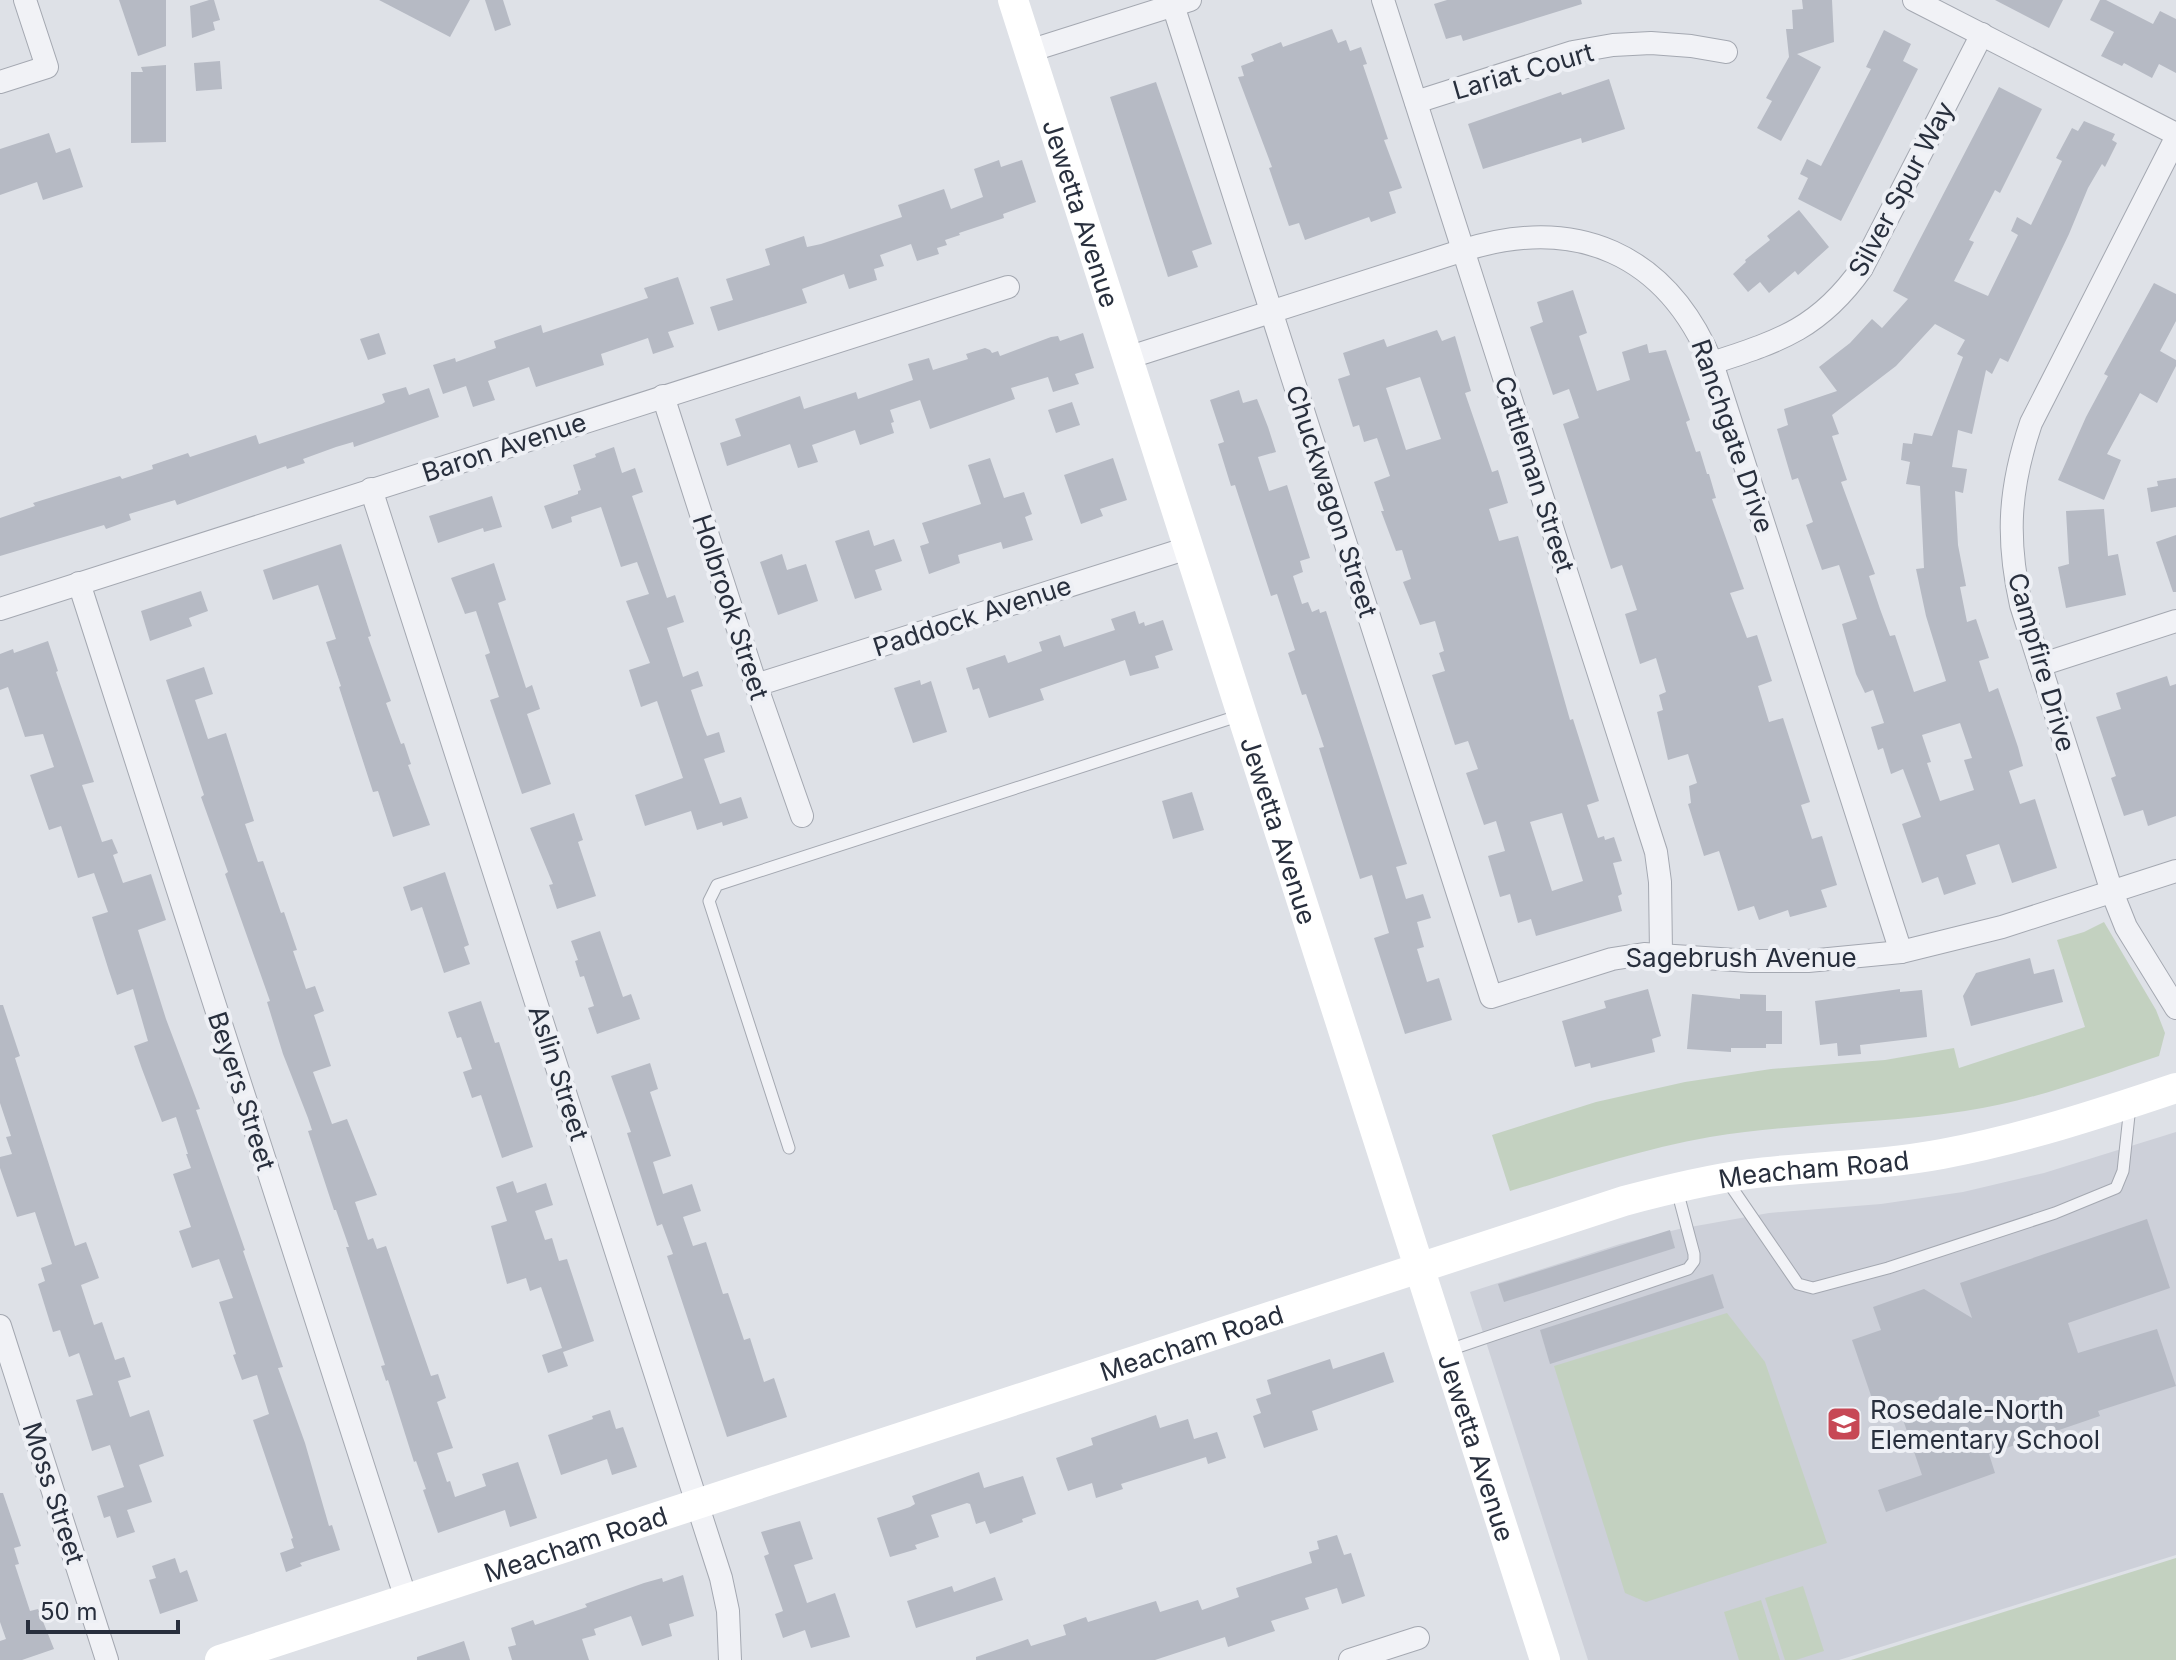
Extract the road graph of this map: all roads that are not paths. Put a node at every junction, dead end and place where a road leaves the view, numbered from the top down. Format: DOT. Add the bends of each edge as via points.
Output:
graph roads {
  1 [pos="25,0"];
  2 [pos="1013,0"];
  3 [pos="1383,0"];
  4 [pos="1914,0"];
  5 [pos="1181,3"];
  6 [pos="1982,34"];
  7 [pos="1029,51"];
  8 [pos="1726,52"];
  9 [pos="0,82"];
  10 [pos="1416,102"];
  11 [pos="2176,136"];
  12 [pos="1464,250"];
  13 [pos="1008,287"];
  14 [pos="1272,312"];
  15 [pos="1127,358"];
  16 [pos="1712,363"];
  17 [pos="663,396"];
  18 [pos="371,489"];
  19 [pos="1188,548"];
  20 [pos="79,583"];
  21 [pos="0,609"];
  22 [pos="2176,621"];
  23 [pos="2040,665"];
  24 [pos="756,685"];
  25 [pos="1242,715"];
  26 [pos="802,816"];
  27 [pos="2176,871"];
  28 [pos="2112,892"];
  29 [pos="1901,952"];
  30 [pos="1661,953"];
  31 [pos="1491,997"];
  32 [pos="2176,1008"];
  33 [pos="2176,1088"];
  34 [pos="2131,1103"];
  35 [pos="789,1148"];
  36 [pos="1726,1178"];
  37 [pos="1676,1188"];
  38 [pos="1418,1266"];
  39 [pos="0,1326"];
  40 [pos="1446,1351"];
  41 [pos="698,1503"];
  42 [pos="406,1599"];
  43 [pos="1418,1638"];
  44 [pos="107,1660"];
  45 [pos="220,1660"];
  46 [pos="730,1660"];
  47 [pos="1350,1660"];
  48 [pos="1545,1660"];
  1 -- 9 [label="street" via="47,67"];
  2 -- 7 [label="street, Jewetta Avenue"];
  3 -- 10 [label="street, Cattleman Street"];
  4 -- 6 [label="street"];
  5 -- 7 [label="street"];
  5 -- 14 [label="street, Chuckwagon Street"];
  6 -- 11 [label="street"];
  6 -- 16 [label="street, Silver Spur Way" via="1845,292 1800,330"];
  7 -- 15 [label="street, Jewetta Avenue"];
  8 -- 10 [label="street, Lariat Court" via="1651,43 1613,45 1573,52"];
  10 -- 12 [label="street, Cattleman Street"];
  11 -- 23 [label="street, Campfire Drive" via="2031,423 2019,459 2012,494 2013,570"];
  12 -- 14 [label="street, Ranchgate Drive"];
  12 -- 16 [label="street, Ranchgate Drive" via="1544,236 1607,249 1661,284 1700,334"];
  12 -- 30 [label="street, Cattleman Street" via="1656,852"];
  13 -- 17 [label="street, Baron Avenue"];
  14 -- 15 [label="street, Ranchgate Drive"];
  14 -- 31 [label="street, Chuckwagon Street"];
  15 -- 19 [label="street, Jewetta Avenue"];
  16 -- 29 [label="street, Ranchgate Drive"];
  17 -- 18 [label="street, Baron Avenue"];
  17 -- 24 [label="street, Holbrook Street"];
  18 -- 20 [label="street, Baron Avenue"];
  18 -- 41 [label="street, Aslin Street"];
  19 -- 24 [label="street, Paddock Avenue"];
  19 -- 25 [label="street, Jewetta Avenue"];
  20 -- 21 [label="street, Baron Avenue"];
  20 -- 42 [label="street, Beyers Street"];
  22 -- 23 [label="street"];
  23 -- 28 [label="street, Campfire Drive"];
  24 -- 26 [label="street, Holbrook Street"];
  25 -- 35 [label="lane" via="717,885 709,901"];
  25 -- 38 [label="street, Jewetta Avenue"];
  27 -- 28 [label="street, Sagebrush Avenue"];
  28 -- 29 [label="street, Sagebrush Avenue" via="1990,931"];
  28 -- 32 [label="street, Campfire Drive" via="2126,927"];
  29 -- 30 [label="street, Sagebrush Avenue" via="1808,961"];
  30 -- 31 [label="street, Sagebrush Avenue" via="1612,959"];
  33 -- 34 [label="street, Meacham Road"];
  34 -- 36 [label="street, Meacham Road" via="1940,1155"];
  34 -- 36 [label="lane" via="2116,1188 2055,1213 1813,1288 1798,1284"];
  36 -- 37 [label="street, Meacham Road"];
  37 -- 38 [label="street, Meacham Road"];
  37 -- 40 [label="lane" via="1694,1254 1688,1269"];
  38 -- 40 [label="street, Jewetta Avenue"];
  38 -- 41 [label="street, Meacham Road"];
  39 -- 44 [label="street, Moss Street"];
  40 -- 48 [label="street, Jewetta Avenue"];
  41 -- 42 [label="street, Meacham Road"];
  41 -- 46 [label="street, Aslin Street" via="728,1611"];
  42 -- 45 [label="street, Meacham Road"];
  43 -- 47 [label="street"];
}
